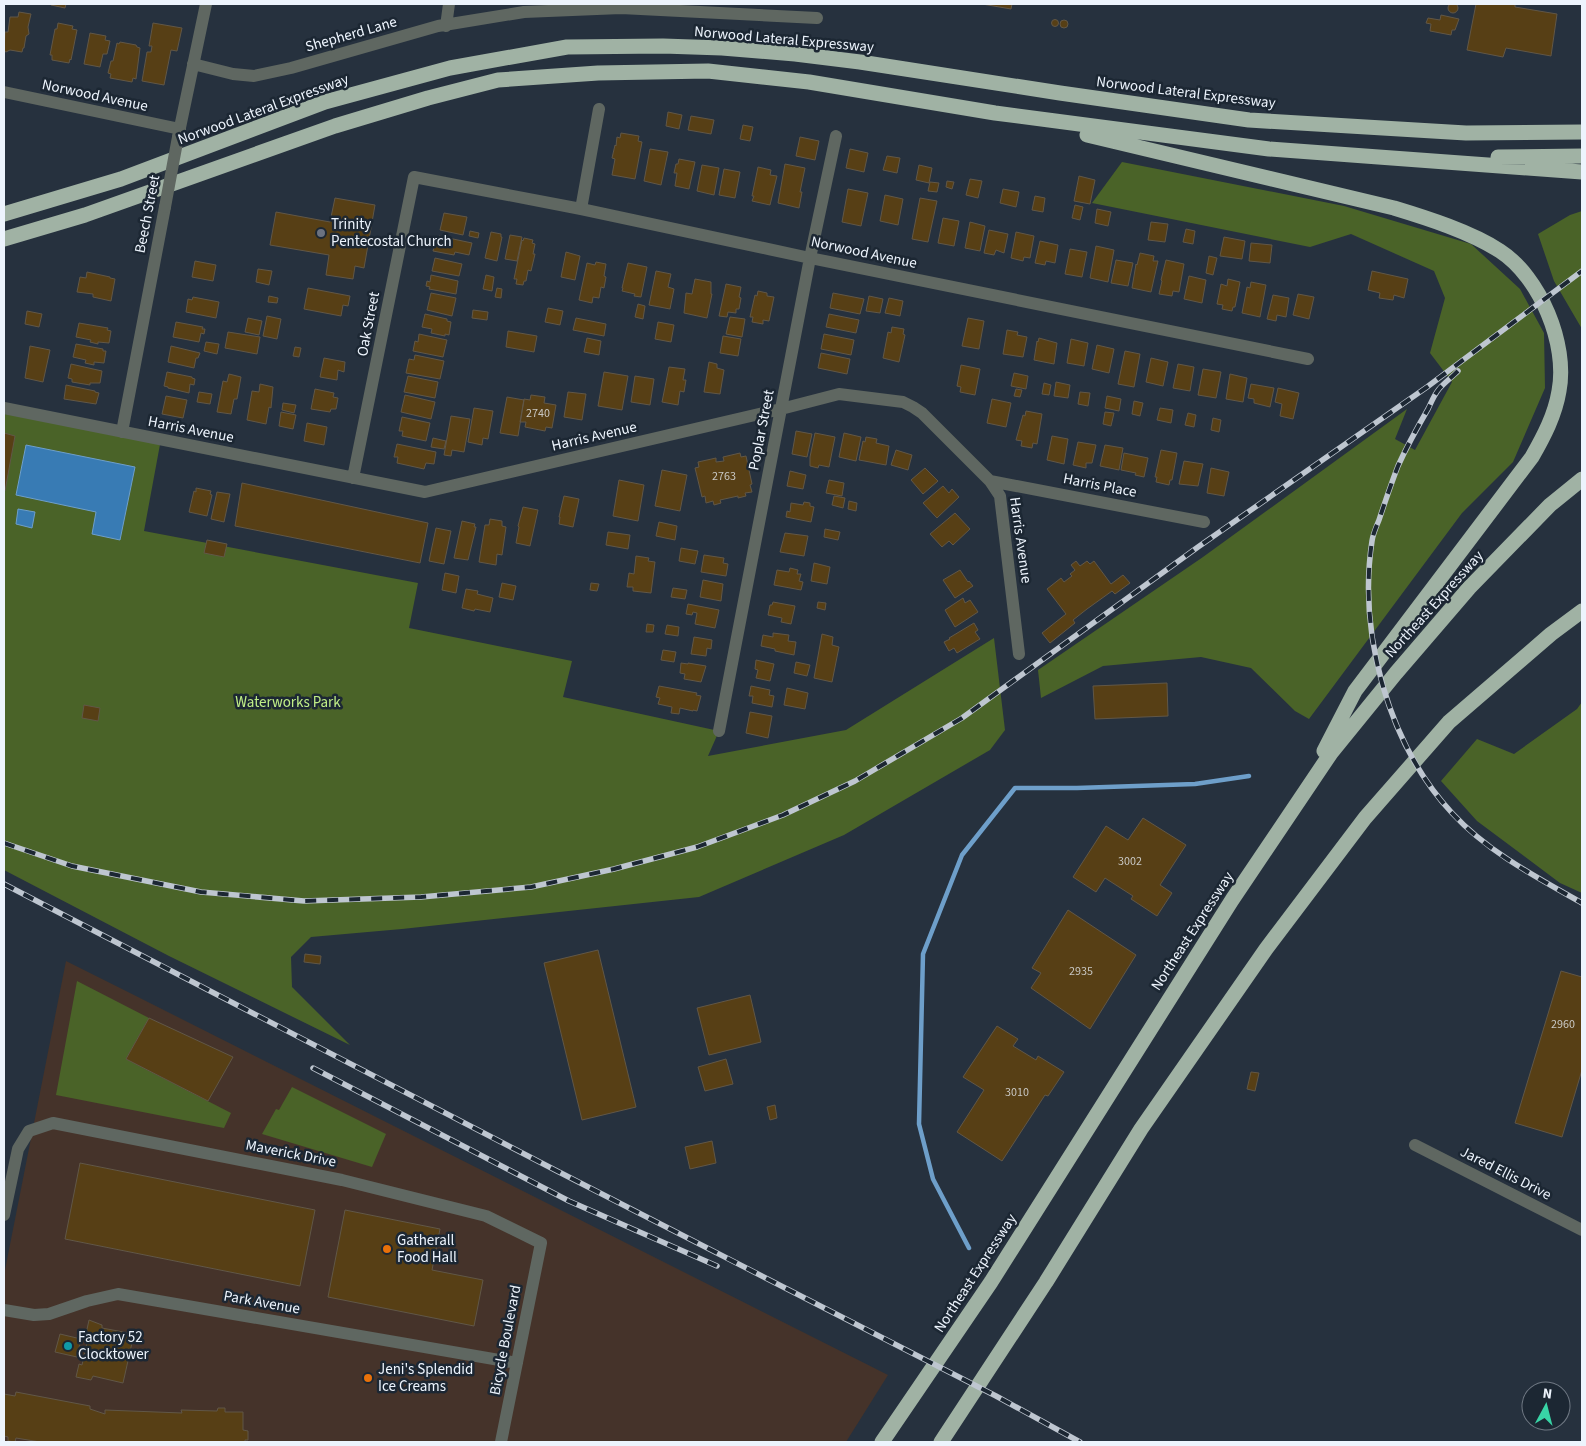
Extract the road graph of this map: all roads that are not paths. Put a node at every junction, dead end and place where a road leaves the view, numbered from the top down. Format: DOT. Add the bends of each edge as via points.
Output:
graph roads {
  1 [pos="206,4"];
  2 [pos="449,4"];
  3 [pos="817,18"];
  4 [pos="446,26"];
  5 [pos="193,64"];
  6 [pos="4,92"];
  7 [pos="600,109"];
  8 [pos="995,114"];
  9 [pos="1582,132"];
  10 [pos="179,133"];
  11 [pos="836,136"];
  12 [pos="1582,156"];
  13 [pos="1422,159"];
  14 [pos="1582,172"];
  15 [pos="414,176"];
  16 [pos="581,209"];
  17 [pos="4,214"];
  18 [pos="4,239"];
  19 [pos="810,258"];
  20 [pos="1308,360"];
  21 [pos="4,408"];
  22 [pos="781,409"];
  23 [pos="122,432"];
  24 [pos="354,478"];
  25 [pos="1582,479"];
  26 [pos="990,481"];
  27 [pos="1204,522"];
  28 [pos="1582,611"];
  29 [pos="1020,654"];
  30 [pos="719,730"];
  31 [pos="1298,802"];
  32 [pos="1415,1145"];
  33 [pos="4,1215"];
  34 [pos="1582,1230"];
  35 [pos="541,1243"];
  36 [pos="4,1310"];
  37 [pos="517,1363"];
  38 [pos="501,1442"];
  39 [pos="882,1442"];
  40 [pos="941,1442"];
  1 -- 5 [label="street, Beech Street"];
  2 -- 4 [label="street"];
  3 -- 4 [label="street, Shepherd Lane" via="621,8 524,12"];
  4 -- 5 [label="street, Shepherd Lane" via="254,76"];
  5 -- 10 [label="street, Beech Street"];
  6 -- 10 [label="street, Norwood Avenue"];
  7 -- 16 [label="street"];
  8 -- 13 [label="highway" via="1269,148"];
  8 -- 18 [label="highway" via="809,82 708,72 598,73 498,80 335,126 85,215"];
  8 -- 31 [label="highway" via="1427,218 1500,251 1529,280 1540,297 1557,342 1560,368 1560,389 1545,434 1532,457 1355,691"];
  9 -- 17 [label="highway, Norwood Lateral Expressway" via="1466,133 1249,120 794,54 663,46 567,48 450,68 324,102 121,179"];
  10 -- 23 [label="street, Beech Street, bridge"];
  11 -- 19 [label="street, Poplar Street"];
  12 -- 13 [label="highway"];
  13 -- 14 [label="highway"];
  15 -- 16 [label="street, Norwood Avenue"];
  15 -- 24 [label="street, Oak Street"];
  16 -- 19 [label="street, Norwood Avenue"];
  19 -- 20 [label="street, Norwood Avenue"];
  19 -- 22 [label="street, Poplar Street"];
  21 -- 23 [label="street, Harris Avenue"];
  22 -- 24 [label="street, Harris Avenue" via="425,492"];
  22 -- 26 [label="street, Harris Avenue" via="840,394 903,402 922,413"];
  22 -- 30 [label="street, Poplar Street"];
  23 -- 24 [label="street, Harris Avenue"];
  25 -- 31 [label="highway, Northeast Expressway" via="1550,505 1469,588 1331,753"];
  26 -- 27 [label="street, Harris Place"];
  26 -- 29 [label="street, Harris Avenue" via="1000,496"];
  28 -- 40 [label="highway" via="1449,722 1364,818 1266,949 1141,1129"];
  31 -- 39 [label="highway, Northeast Expressway" via="1232,900 991,1282"];
  32 -- 34 [label="street, Jared Ellis Drive"];
  33 -- 35 [label="street, Maverick Drive" via="18,1149 29,1130 53,1123 342,1180 486,1216"];
  35 -- 37 [label="street, Bicycle Boulevard"];
  36 -- 37 [label="street, Park Avenue" via="49,1314 118,1294"];
  37 -- 38 [label="street, Bicycle Boulevard"];
}
